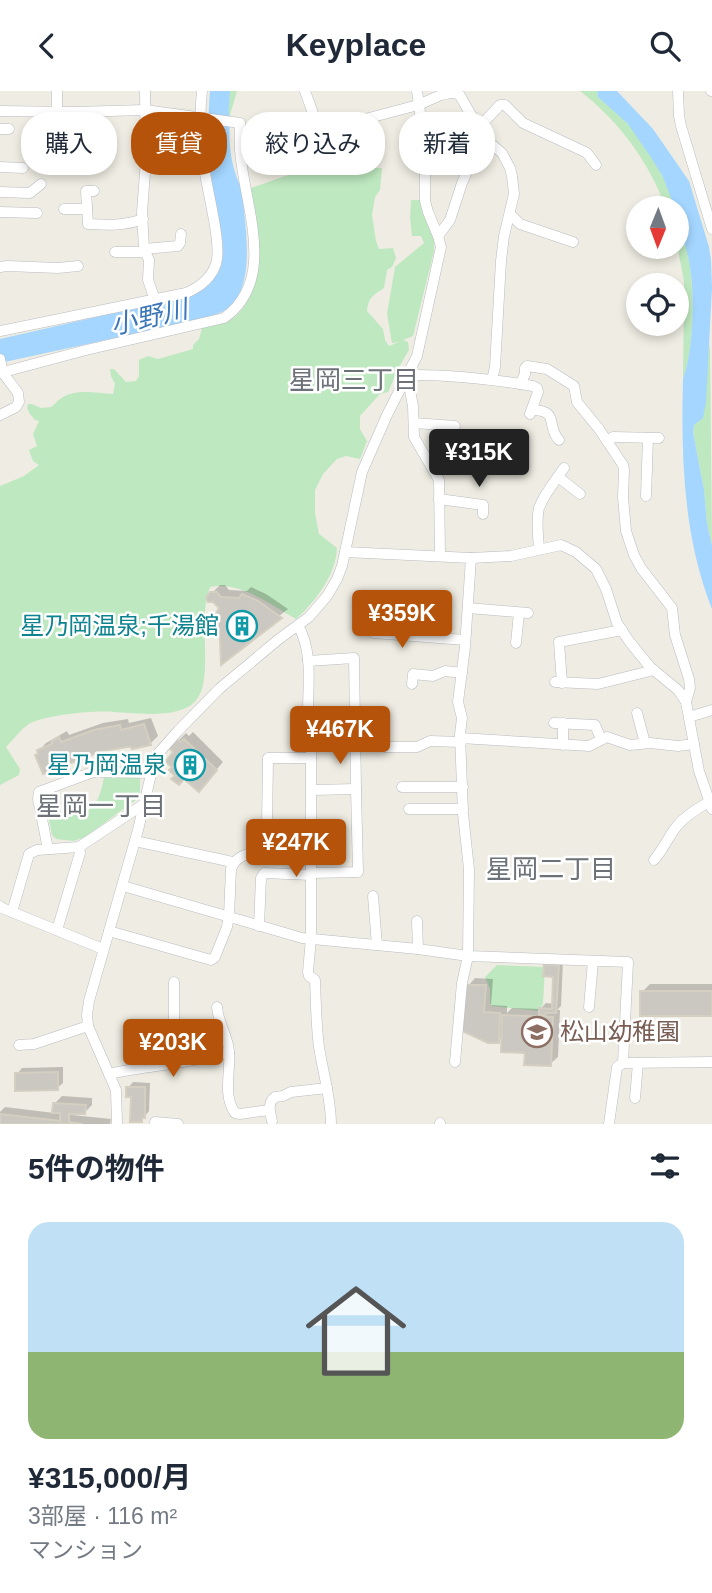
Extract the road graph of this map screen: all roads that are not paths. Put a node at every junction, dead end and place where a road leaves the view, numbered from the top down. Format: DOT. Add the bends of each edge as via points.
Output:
graph roads {
  1 [pos="57,91"];
  2 [pos="145,91"];
  3 [pos="202,91"];
  4 [pos="305,91"];
  5 [pos="417,91"];
  6 [pos="678,91"];
  7 [pos="418,105"];
  8 [pos="145,110"];
  9 [pos="0,111"];
  10 [pos="57,112"];
  11 [pos="160,112"];
  12 [pos="203,112"];
  13 [pos="312,112"];
  14 [pos="469,112"];
  15 [pos="493,112"];
  16 [pos="385,114"];
  17 [pos="227,121"];
  18 [pos="495,146"];
  19 [pos="240,149"];
  20 [pos="596,165"];
  21 [pos="0,167"];
  22 [pos="21,168"];
  23 [pos="205,175"];
  24 [pos="465,175"];
  25 [pos="41,184"];
  26 [pos="94,191"];
  27 [pos="0,192"];
  28 [pos="87,209"];
  29 [pos="0,212"];
  30 [pos="69,212"];
  31 [pos="37,213"];
  32 [pos="509,214"];
  33 [pos="143,219"];
  34 [pos="712,229"];
  35 [pos="181,234"];
  36 [pos="438,236"];
  37 [pos="573,242"];
  38 [pos="145,250"];
  39 [pos="115,252"];
  40 [pos="78,266"];
  41 [pos="0,267"];
  42 [pos="155,300"];
  43 [pos="0,331"];
  44 [pos="1,368"];
  45 [pos="407,375"];
  46 [pos="492,380"];
  47 [pos="520,384"];
  48 [pos="0,415"];
  49 [pos="414,423"];
  50 [pos="455,426"];
  51 [pos="553,436"];
  52 [pos="648,438"];
  53 [pos="659,438"];
  54 [pos="607,441"];
  55 [pos="648,490"];
  56 [pos="576,493"];
  57 [pos="439,499"];
  58 [pos="483,514"];
  59 [pos="539,549"];
  60 [pos="345,552"];
  61 [pos="439,555"];
  62 [pos="471,558"];
  63 [pos="468,608"];
  64 [pos="374,623"];
  65 [pos="298,625"];
  66 [pos="622,630"];
  67 [pos="465,640"];
  68 [pos="516,643"];
  69 [pos="308,661"];
  70 [pos="654,670"];
  71 [pos="462,673"];
  72 [pos="412,684"];
  73 [pos="686,702"];
  74 [pos="712,710"];
  75 [pos="637,713"];
  76 [pos="689,717"];
  77 [pos="601,739"];
  78 [pos="461,740"];
  79 [pos="355,742"];
  80 [pos="645,743"];
  81 [pos="694,744"];
  82 [pos="311,745"];
  83 [pos="563,745"];
  84 [pos="385,747"];
  85 [pos="311,758"];
  86 [pos="151,773"];
  87 [pos="402,786"];
  88 [pos="463,787"];
  89 [pos="356,789"];
  90 [pos="312,790"];
  91 [pos="144,804"];
  92 [pos="711,805"];
  93 [pos="409,809"];
  94 [pos="463,809"];
  95 [pos="312,828"];
  96 [pos="135,841"];
  97 [pos="79,847"];
  98 [pos="48,849"];
  99 [pos="282,853"];
  100 [pos="654,860"];
  101 [pos="233,863"];
  102 [pos="311,874"];
  103 [pos="123,886"];
  104 [pos="373,896"];
  105 [pos="0,906"];
  106 [pos="12,912"];
  107 [pos="229,916"];
  108 [pos="417,921"];
  109 [pos="259,926"];
  110 [pos="57,930"];
  111 [pos="109,931"];
  112 [pos="311,939"];
  113 [pos="377,945"];
  114 [pos="103,949"];
  115 [pos="418,949"];
  116 [pos="468,956"];
  117 [pos="593,961"];
  118 [pos="174,982"];
  119 [pos="217,1007"];
  120 [pos="589,1007"];
  121 [pos="88,1026"];
  122 [pos="19,1045"];
  123 [pos="229,1052"];
  124 [pos="455,1062"];
  125 [pos="712,1062"];
  126 [pos="174,1063"];
  127 [pos="623,1063"];
  128 [pos="638,1063"];
  129 [pos="109,1073"];
  130 [pos="327,1089"];
  131 [pos="635,1098"];
  132 [pos="235,1112"];
  133 [pos="155,1122"];
  134 [pos="117,1124"];
  135 [pos="178,1124"];
  136 [pos="233,1124"];
  137 [pos="331,1124"];
  138 [pos="609,1124"];
  1 -- 10 [label="street"];
  2 -- 8 [label="street"];
  3 -- 12 [label="street"];
  4 -- 13 [label="street"];
  5 -- 7 [label="street"];
  6 -- 34 [label="street" via="681,126"];
  7 -- 14 [label="street" via="455,93"];
  7 -- 16 [label="street"];
  7 -- 36 [label="street" via="425,148 425,201"];
  8 -- 10 [label="street"];
  8 -- 11 [label="street"];
  8 -- 33 [label="street"];
  9 -- 10 [label="street"];
  15 -- 20 [label="street" via="505,105 523,123 587,153"];
  17 -- 19 [label="street" via="240,123"];
  18 -- 32 [label="street" via="510,168 514,194"];
  19 -- 44 [label="street" via="255,256 249,286 234,311 202,324"];
  21 -- 22 [label="street"];
  23 -- 42 [label="street" via="218,248 216,266 197,288"];
  24 -- 36 [label="street" via="450,220"];
  25 -- 27 [label="street" via="30,193"];
  26 -- 28 [label="street" via="86,191"];
  28 -- 30 [label="street"];
  28 -- 33 [label="street" via="88,224 121,225"];
  29 -- 31 [label="street"];
  32 -- 37 [label="street" via="520,224"];
  32 -- 46 [label="street"];
  33 -- 38 [label="street"];
  35 -- 38 [label="street" via="178,246"];
  36 -- 45 [label="street" via="439,258 417,356"];
  38 -- 39 [label="street"];
  38 -- 42 [label="street"];
  40 -- 41 [label="street"];
  42 -- 43 [label="street"];
  44 -- 48 [label="street" via="19,402"];
  45 -- 46 [label="street"];
  45 -- 49 [label="street"];
  45 -- 60 [label="street" via="362,472"];
  46 -- 47 [label="street"];
  47 -- 51 [label="street" via="537,388 531,412 548,413"];
  47 -- 54 [label="street" via="527,366 547,369 574,386 577,402"];
  49 -- 50 [label="street"];
  49 -- 57 [label="street" via="414,437 439,480"];
  52 -- 53 [label="street"];
  52 -- 54 [label="street" via="613,437"];
  52 -- 55 [label="street"];
  54 -- 73 [label="street" via="623,465 624,519 634,555 672,608 689,679"];
  56 -- 59 [label="street" via="561,472 535,511"];
  57 -- 58 [label="street" via="483,505"];
  57 -- 61 [label="street"];
  59 -- 62 [label="street"];
  59 -- 66 [label="street" via="561,545 588,562 601,577"];
  60 -- 61 [label="street"];
  60 -- 65 [label="street" via="327,596"];
  61 -- 62 [label="street"];
  62 -- 63 [label="street"];
  63 -- 67 [label="street"];
  63 -- 68 [label="street" via="523,613"];
  64 -- 67 [label="street" via="374,633 419,632"];
  65 -- 69 [label="street"];
  65 -- 86 [label="street" via="186,722 155,757"];
  66 -- 70 [label="street"];
  66 -- 70 [label="street" via="559,642 559,683 598,684"];
  67 -- 71 [label="street"];
  69 -- 79 [label="street" via="355,659"];
  69 -- 82 [label="street"];
  70 -- 73 [label="street"];
  71 -- 72 [label="street" via="412,674"];
  71 -- 78 [label="street" via="458,702"];
  73 -- 76 [label="street"];
  74 -- 76 [label="street"];
  75 -- 80 [label="street"];
  76 -- 81 [label="street"];
  77 -- 80 [label="street"];
  77 -- 83 [label="street" via="589,746"];
  77 -- 83 [label="street" via="595,725 559,723"];
  78 -- 83 [label="street"];
  78 -- 84 [label="street"];
  78 -- 88 [label="street"];
  79 -- 82 [label="street"];
  79 -- 89 [label="street"];
  80 -- 81 [label="street"];
  81 -- 92 [label="street"];
  82 -- 85 [label="street"];
  85 -- 90 [label="street"];
  85 -- 95 [label="street" via="268,758 267,827"];
  86 -- 91 [label="street"];
  86 -- 98 [label="street" via="93,772 39,792"];
  87 -- 88 [label="street"];
  88 -- 94 [label="street"];
  89 -- 90 [label="street"];
  89 -- 102 [label="street" via="358,872"];
  90 -- 95 [label="street"];
  91 -- 96 [label="street"];
  91 -- 97 [label="street"];
  92 -- 100 [label="street" via="695,810 677,826"];
  93 -- 94 [label="street"];
  94 -- 116 [label="street" via="469,869"];
  95 -- 102 [label="street"];
  96 -- 101 [label="street"];
  96 -- 103 [label="street"];
  97 -- 98 [label="street"];
  97 -- 110 [label="street"];
  98 -- 106 [label="street" via="29,854"];
  99 -- 101 [label="street" via="259,852"];
  101 -- 107 [label="street"];
  102 -- 109 [label="street" via="264,873"];
  102 -- 112 [label="street"];
  103 -- 107 [label="street"];
  103 -- 111 [label="street"];
  104 -- 113 [label="street"];
  105 -- 106 [label="street"];
  106 -- 110 [label="street"];
  107 -- 109 [label="street"];
  107 -- 111 [label="street" via="211,960"];
  108 -- 115 [label="street"];
  109 -- 112 [label="street"];
  110 -- 114 [label="street"];
  111 -- 114 [label="street"];
  112 -- 113 [label="street"];
  112 -- 130 [label="street" via="308,972 315,980"];
  113 -- 115 [label="street"];
  114 -- 121 [label="street" via="89,1001"];
  115 -- 116 [label="street"];
  116 -- 117 [label="street"];
  116 -- 124 [label="street"];
  117 -- 120 [label="street"];
  117 -- 127 [label="street" via="628,963"];
  118 -- 126 [label="street"];
  119 -- 123 [label="street"];
  121 -- 122 [label="street"];
  121 -- 129 [label="street"];
  123 -- 126 [label="street"];
  123 -- 132 [label="street" via="229,1098"];
  125 -- 128 [label="street"];
  126 -- 129 [label="street"];
  127 -- 128 [label="street"];
  127 -- 138 [label="street" via="617,1067"];
  128 -- 131 [label="street"];
  129 -- 134 [label="street" via="116,1090"];
  130 -- 132 [label="street" via="275,1097 270,1116"];
  130 -- 137 [label="street"];
  132 -- 136 [label="street"];
  133 -- 135 [label="street"];
}
